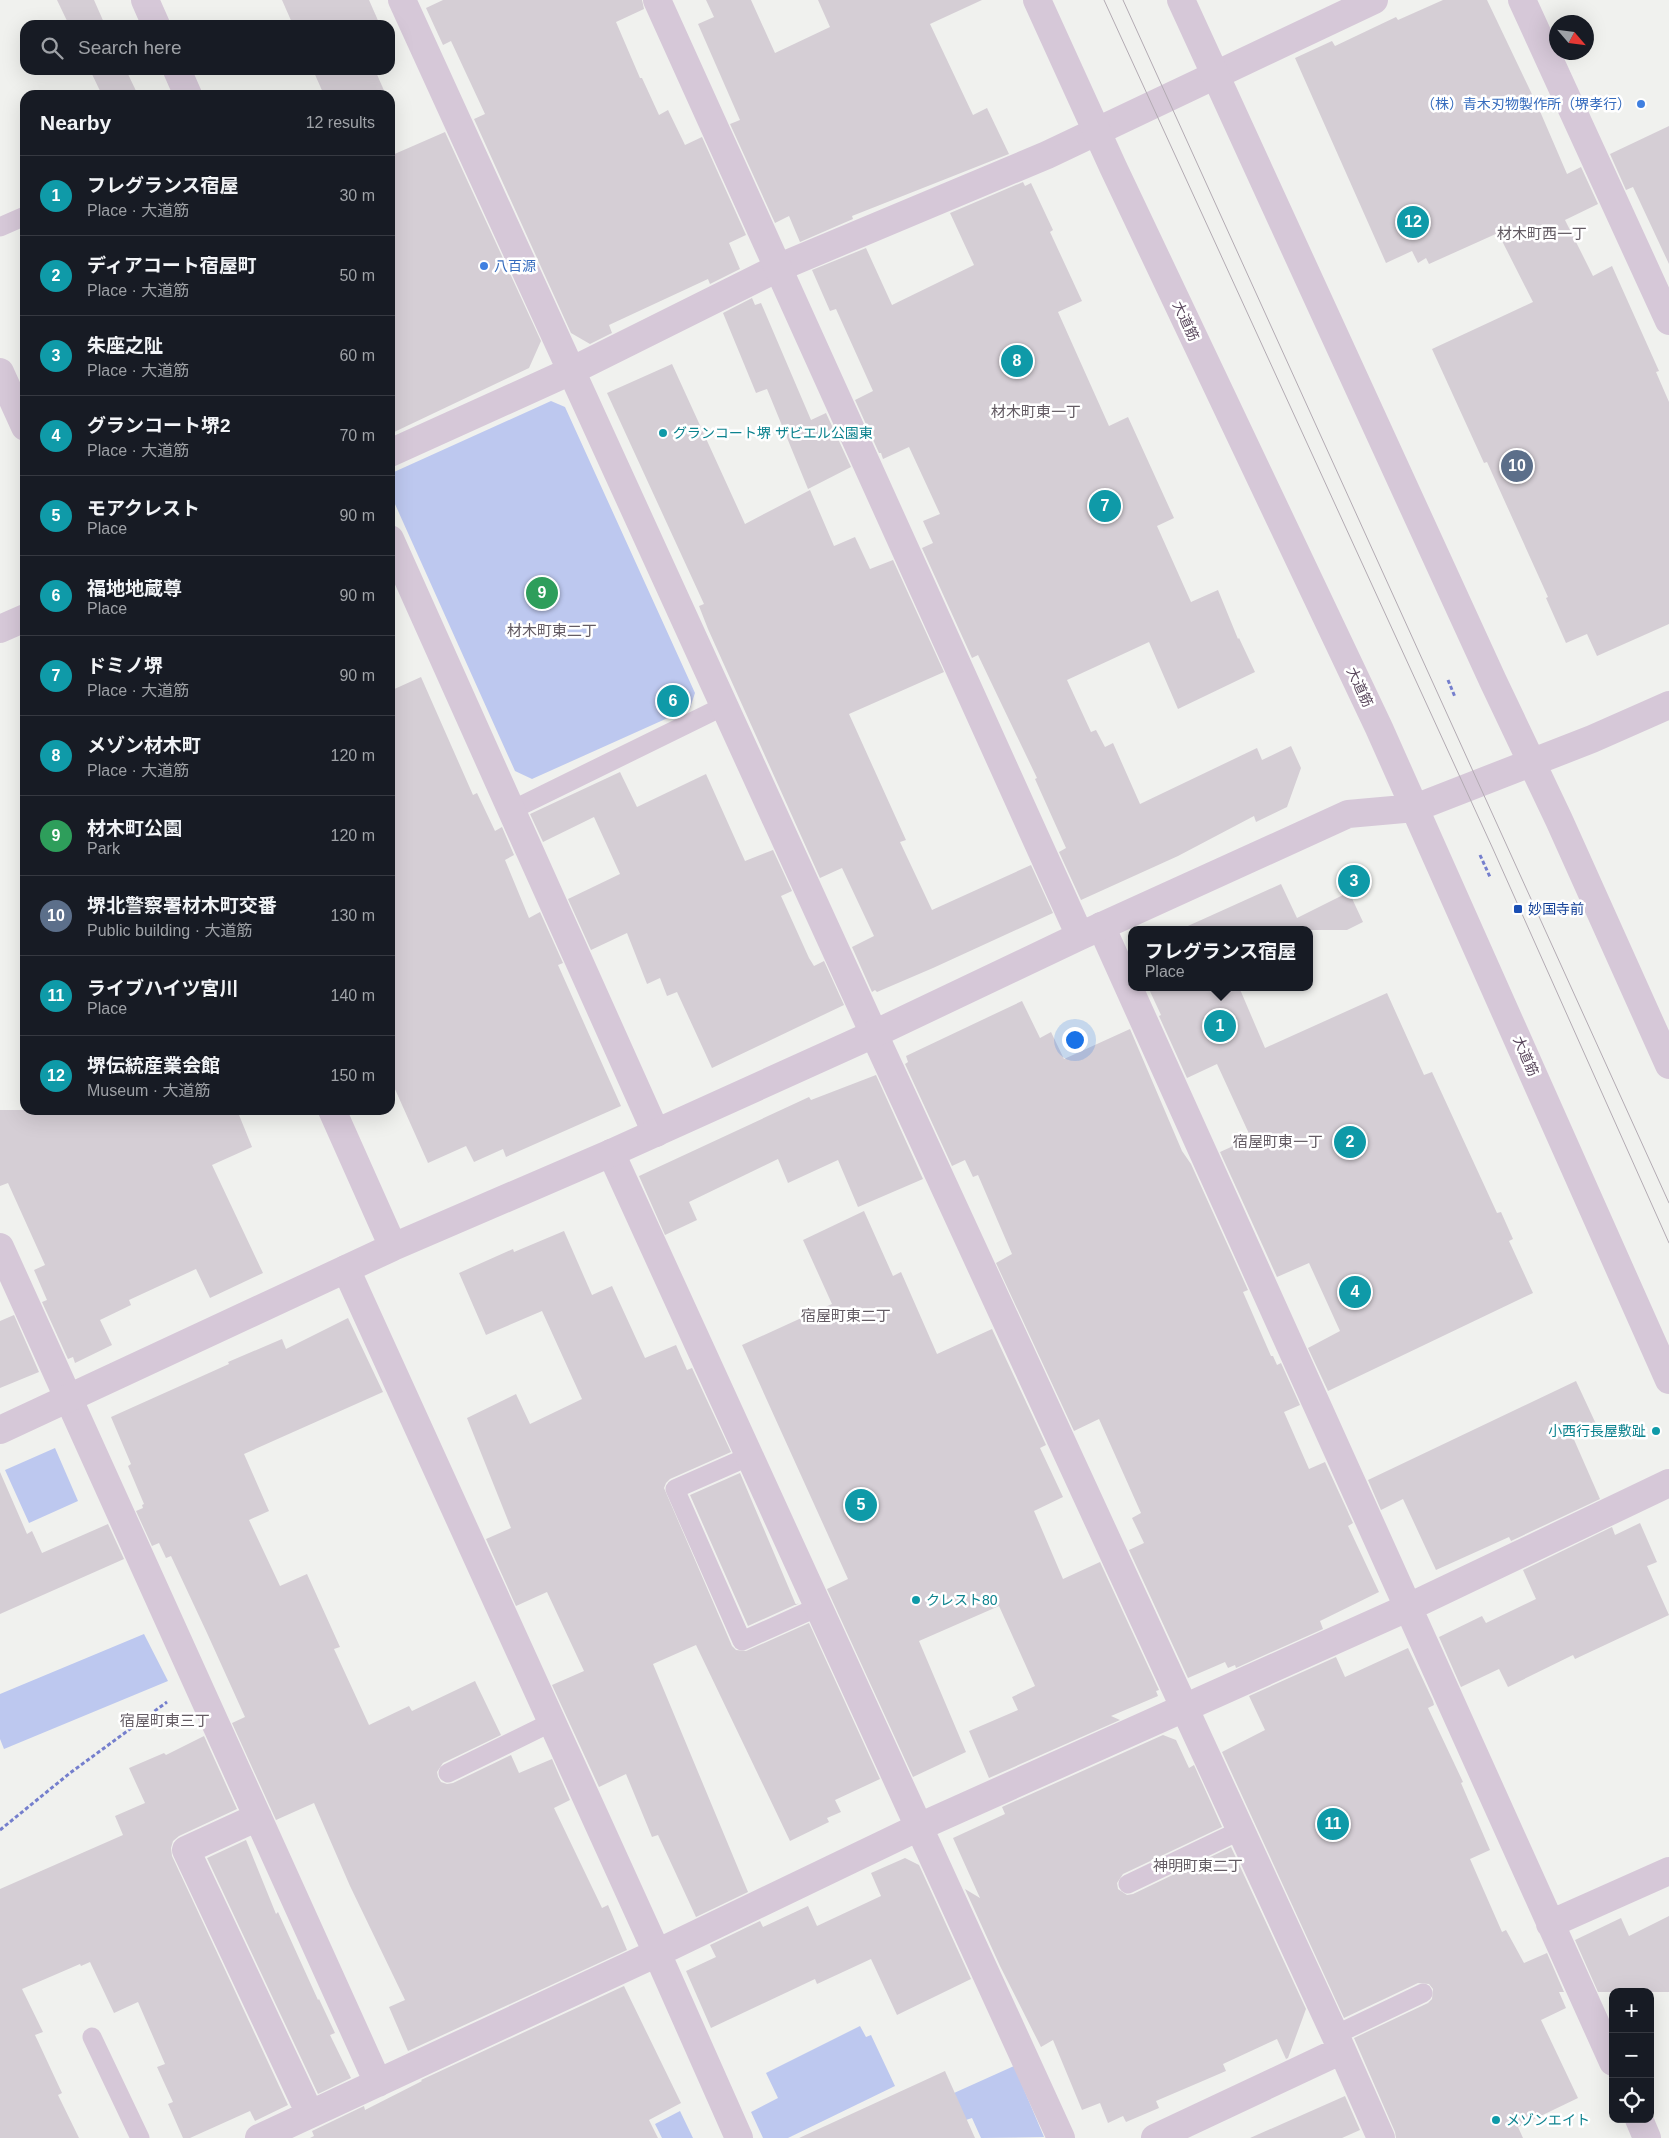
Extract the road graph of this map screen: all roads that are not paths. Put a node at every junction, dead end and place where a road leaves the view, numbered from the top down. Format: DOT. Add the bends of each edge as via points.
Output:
graph roads {
  1 [pos="145,0"];
  2 [pos="402,0"];
  3 [pos="658,0"];
  4 [pos="1038,0"];
  5 [pos="1181,0"];
  6 [pos="1374,0"];
  7 [pos="1522,0"];
  8 [pos="154,20"];
  9 [pos="179,75"];
  10 [pos="1216,76"];
  11 [pos="186,90"];
  12 [pos="1097,132"];
  13 [pos="20,218"];
  14 [pos="0,227"];
  15 [pos="780,267"];
  16 [pos="1669,321"];
  17 [pos="571,371"];
  18 [pos="0,372"];
  19 [pos="20,416"];
  20 [pos="395,451"];
  21 [pos="395,550"];
  22 [pos="20,620"];
  23 [pos="0,629"];
  24 [pos="1669,705"];
  25 [pos="724,706"];
  26 [pos="1531,763"];
  27 [pos="1415,808"];
  28 [pos="512,810"];
  29 [pos="1090,931"];
  30 [pos="874,1034"];
  31 [pos="1669,1065"];
  32 [pos="334,1115"];
  33 [pos="656,1132"];
  34 [pos="612,1153"];
  35 [pos="394,1246"];
  36 [pos="0,1247"];
  37 [pos="346,1269"];
  38 [pos="1669,1380"];
  39 [pos="70,1398"];
  40 [pos="0,1430"];
  41 [pos="750,1456"];
  42 [pos="1669,1484"];
  43 [pos="818,1607"];
  44 [pos="1407,1608"];
  45 [pos="1185,1709"];
  46 [pos="552,1722"];
  47 [pos="448,1773"];
  48 [pos="258,1817"];
  49 [pos="919,1827"];
  50 [pos="1241,1830"];
  51 [pos="1669,1871"];
  52 [pos="1128,1884"];
  53 [pos="1550,1924"];
  54 [pos="657,1953"];
  55 [pos="1423,1993"];
  56 [pos="92,2037"];
  57 [pos="1339,2042"];
  58 [pos="1609,2053"];
  59 [pos="378,2083"];
  60 [pos="310,2114"];
  61 [pos="1641,2123"];
  62 [pos="140,2138"];
  63 [pos="258,2138"];
  64 [pos="738,2138"];
  65 [pos="1061,2138"];
  66 [pos="1155,2138"];
  67 [pos="1381,2138"];
  68 [pos="1647,2138"];
  1 -- 8 [label="street"];
  2 -- 17 [label="street"];
  3 -- 15 [label="street"];
  4 -- 12 [label="street, 大道筋"];
  5 -- 10 [label="street"];
  6 -- 10 [label="street"];
  7 -- 16 [label="street"];
  9 -- 11 [label="street"];
  10 -- 12 [label="street"];
  10 -- 26 [label="street"];
  12 -- 15 [label="street"];
  12 -- 27 [label="street, 大道筋"];
  13 -- 14 [label="lane"];
  15 -- 17 [label="street"];
  15 -- 29 [label="street"];
  17 -- 20 [label="street"];
  17 -- 25 [label="street"];
  18 -- 19 [label="street"];
  21 -- 28 [label="street"];
  22 -- 23 [label="street"];
  24 -- 26 [label="street"];
  25 -- 28 [label="lane"];
  25 -- 30 [label="street"];
  26 -- 27 [label="street"];
  26 -- 31 [label="street"];
  27 -- 29 [label="street" via="1348,814"];
  27 -- 38 [label="street, 大道筋"];
  28 -- 33 [label="street"];
  29 -- 30 [label="street"];
  29 -- 44 [label="street"];
  30 -- 33 [label="street"];
  30 -- 45 [label="street"];
  32 -- 35 [label="street"];
  33 -- 34 [label="street"];
  34 -- 35 [label="street"];
  34 -- 41 [label="street"];
  35 -- 37 [label="street"];
  36 -- 39 [label="street"];
  37 -- 39 [label="street"];
  37 -- 46 [label="street"];
  39 -- 40 [label="street"];
  39 -- 48 [label="street"];
  41 -- 43 [label="street"];
  41 -- 43 [label="lane" via="675,1489 742,1641"];
  42 -- 44 [label="street"];
  43 -- 49 [label="street"];
  44 -- 45 [label="street"];
  44 -- 53 [label="street"];
  45 -- 49 [label="street"];
  45 -- 50 [label="street"];
  46 -- 47 [label="lane"];
  46 -- 54 [label="street"];
  48 -- 59 [label="street"];
  48 -- 60 [label="street" via="186,1850"];
  49 -- 54 [label="street"];
  49 -- 65 [label="street"];
  50 -- 52 [label="lane"];
  50 -- 57 [label="street"];
  51 -- 53 [label="street"];
  53 -- 58 [label="street"];
  54 -- 59 [label="street"];
  54 -- 64 [label="street"];
  55 -- 57 [label="lane"];
  56 -- 62 [label="lane"];
  57 -- 66 [label="street"];
  57 -- 67 [label="street"];
  59 -- 60 [label="street"];
  60 -- 63 [label="street"];
  61 -- 68 [label="street"];
}
